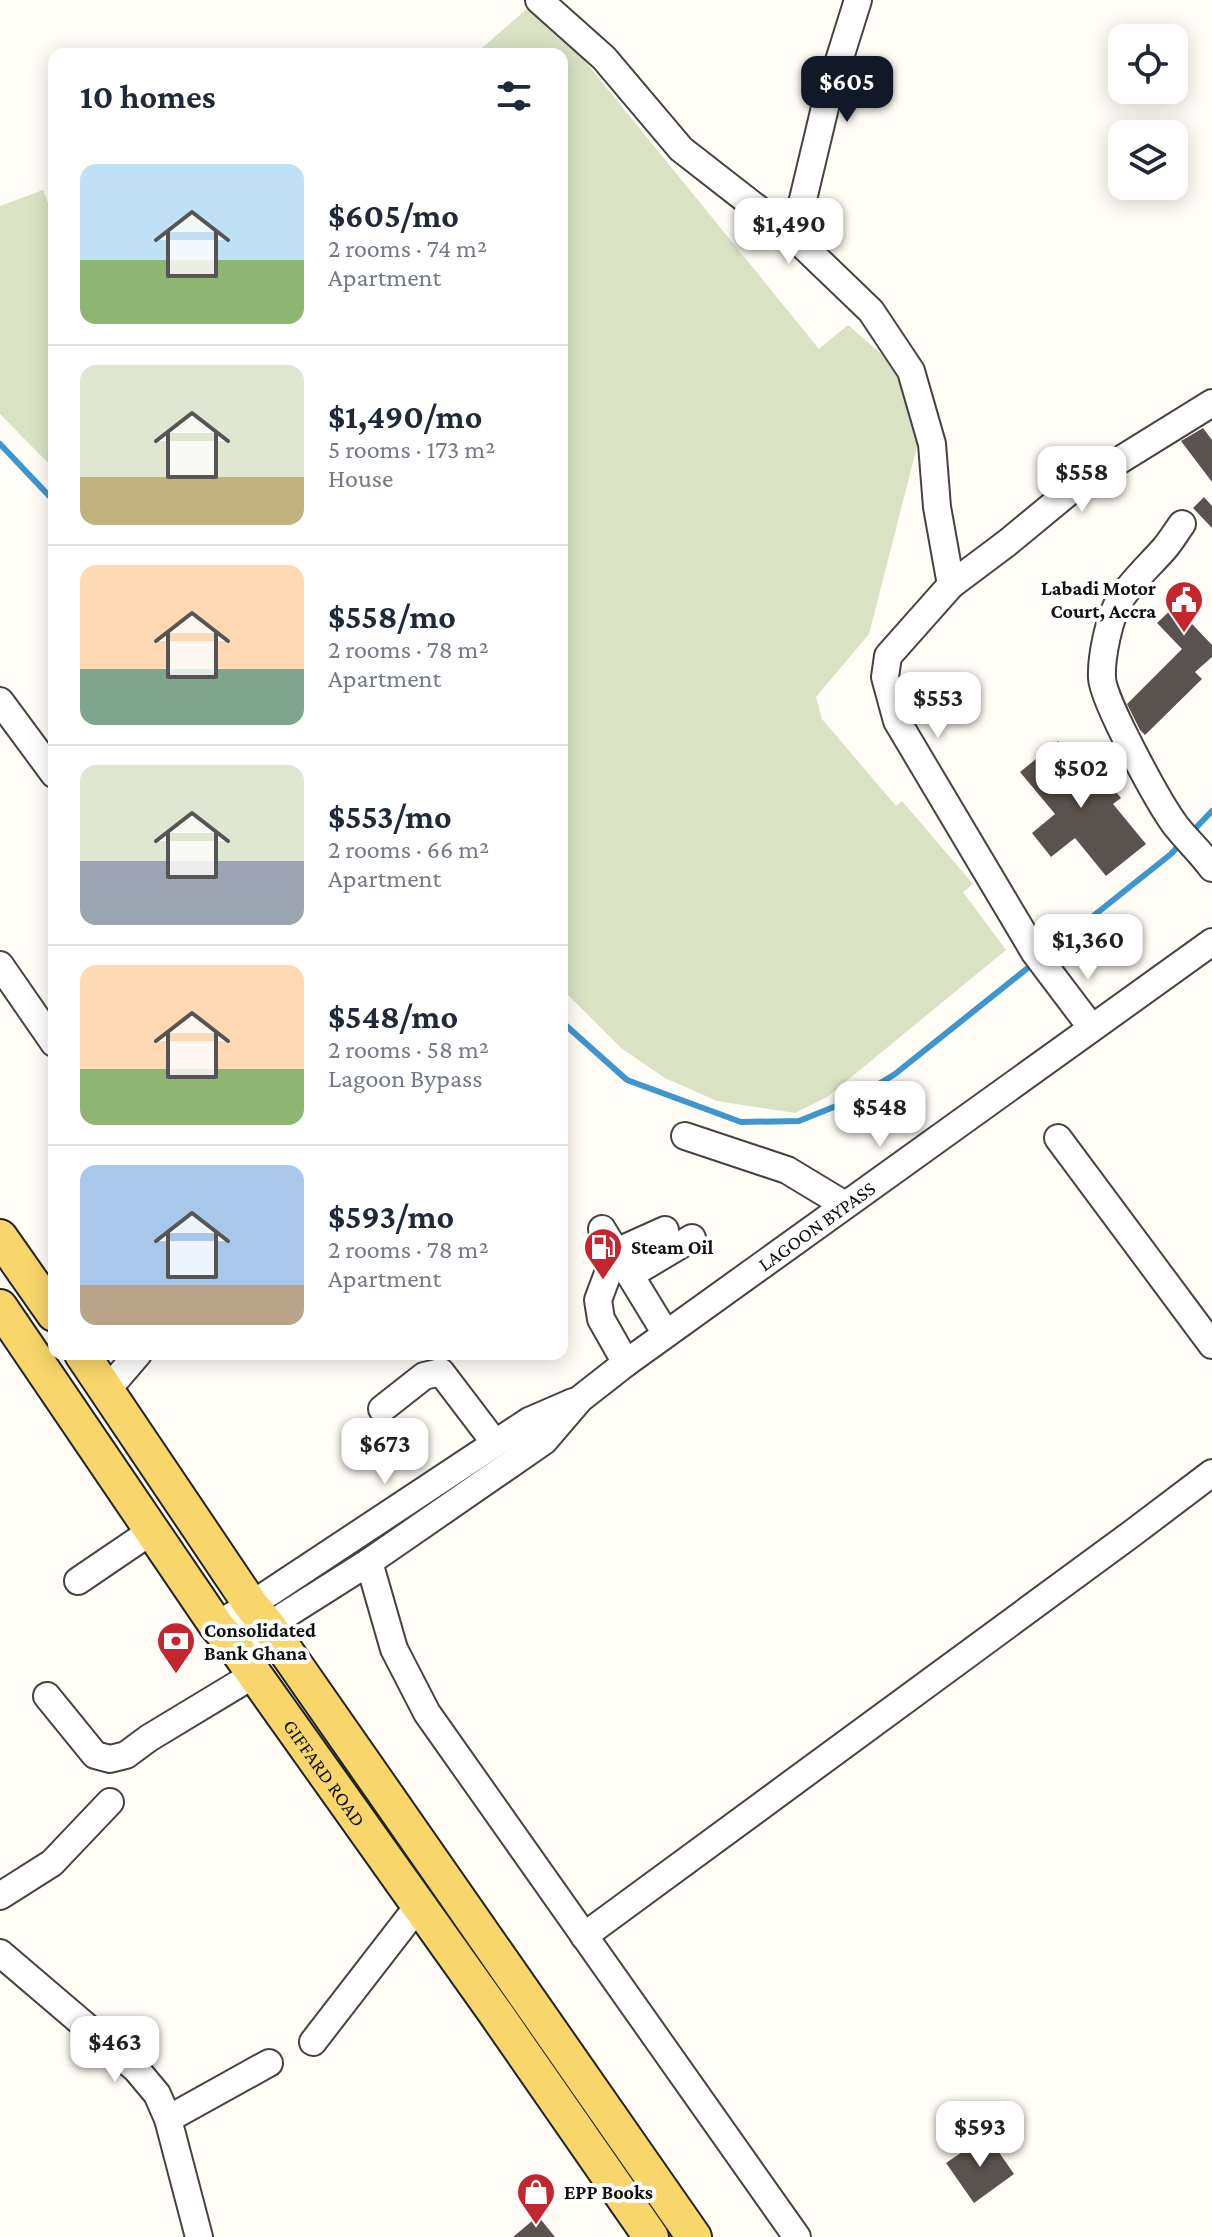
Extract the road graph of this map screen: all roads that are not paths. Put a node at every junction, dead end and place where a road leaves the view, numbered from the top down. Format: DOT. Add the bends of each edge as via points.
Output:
graph roads {
  1 [pos="539,0"];
  2 [pos="858,0"];
  3 [pos="794,237"];
  4 [pos="1210,408"];
  5 [pos="1182,524"];
  6 [pos="951,585"];
  7 [pos="0,701"];
  8 [pos="48,766"];
  9 [pos="1206,860"];
  10 [pos="1212,942"];
  11 [pos="0,965"];
  12 [pos="1091,1027"];
  13 [pos="48,1034"];
  14 [pos="685,1136"];
  15 [pos="1058,1138"];
  16 [pos="845,1205"];
  17 [pos="602,1229"];
  18 [pos="665,1230"];
  19 [pos="0,1237"];
  20 [pos="692,1238"];
  21 [pos="616,1252"];
  22 [pos="630,1275"];
  23 [pos="48,1305"];
  24 [pos="0,1307"];
  25 [pos="666,1334"];
  26 [pos="1212,1345"];
  27 [pos="86,1360"];
  28 [pos="133,1360"];
  29 [pos="626,1363"];
  30 [pos="107,1390"];
  31 [pos="580,1399"];
  32 [pos="382,1409"];
  33 [pos="495,1443"];
  34 [pos="1212,1473"];
  35 [pos="153,1530"];
  36 [pos="369,1562"];
  37 [pos="78,1581"];
  38 [pos="260,1616"];
  39 [pos="226,1636"];
  40 [pos="255,1674"];
  41 [pos="47,1696"];
  42 [pos="110,1802"];
  43 [pos="0,1896"];
  44 [pos="419,1905"];
  45 [pos="584,1936"];
  46 [pos="0,1953"];
  47 [pos="313,2042"];
  48 [pos="269,2063"];
  49 [pos="168,2119"];
  50 [pos="199,2237"];
  51 [pos="651,2237"];
  52 [pos="694,2237"];
  53 [pos="797,2237"];
  1 -- 3 [label="street" via="604,58 681,149"];
  2 -- 3 [label="street" via="827,99"];
  3 -- 6 [label="street" via="871,311 911,371 932,444"];
  4 -- 6 [label="street" via="1070,491"];
  5 -- 9 [label="street" via="1118,602 1102,679 1114,715 1176,826"];
  6 -- 12 [label="street" via="888,656 885,677 897,721 1040,960"];
  7 -- 8 [label="street"];
  10 -- 12 [label="street, LAGOON BYPASS"];
  11 -- 13 [label="street"];
  12 -- 16 [label="street, LAGOON BYPASS"];
  14 -- 16 [label="street" via="787,1170"];
  15 -- 26 [label="street"];
  16 -- 25 [label="street, LAGOON BYPASS"];
  17 -- 21 [label="street"];
  18 -- 21 [label="street"];
  19 -- 23 [label="main road"];
  20 -- 22 [label="street"];
  21 -- 22 [label="street"];
  21 -- 29 [label="street" via="598,1300 601,1319"];
  22 -- 25 [label="street"];
  24 -- 35 [label="main road, GIFFARD ROAD"];
  25 -- 29 [label="street, LAGOON BYPASS"];
  27 -- 30 [label="main road, GIFFARD ROAD"];
  28 -- 30 [label="street"];
  29 -- 31 [label="street, LAGOON BYPASS"];
  30 -- 38 [label="main road, GIFFARD ROAD"];
  31 -- 33 [label="street, LAGOON BYPASS"];
  31 -- 36 [label="street, LAGOON BYPASS" via="544,1441"];
  32 -- 33 [label="street" via="424,1376 441,1372"];
  33 -- 38 [label="street, LAGOON BYPASS"];
  34 -- 45 [label="street"];
  35 -- 37 [label="street"];
  35 -- 39 [label="main road, GIFFARD ROAD"];
  36 -- 38 [label="street, LAGOON BYPASS"];
  36 -- 45 [label="street" via="394,1649 427,1713"];
  38 -- 39 [label="street, LAGOON BYPASS"];
  38 -- 52 [label="main road, GIFFARD ROAD"];
  39 -- 40 [label="main road, GIFFARD ROAD"];
  40 -- 41 [label="street" via="126,1755 110,1759 95,1755"];
  40 -- 44 [label="main road, GIFFARD ROAD"];
  42 -- 43 [label="street" via="52,1863"];
  44 -- 47 [label="street"];
  44 -- 51 [label="main road, GIFFARD ROAD"];
  45 -- 53 [label="street"];
  46 -- 49 [label="street" via="136,2069 157,2094"];
  48 -- 49 [label="street"];
  49 -- 50 [label="street"];
}
